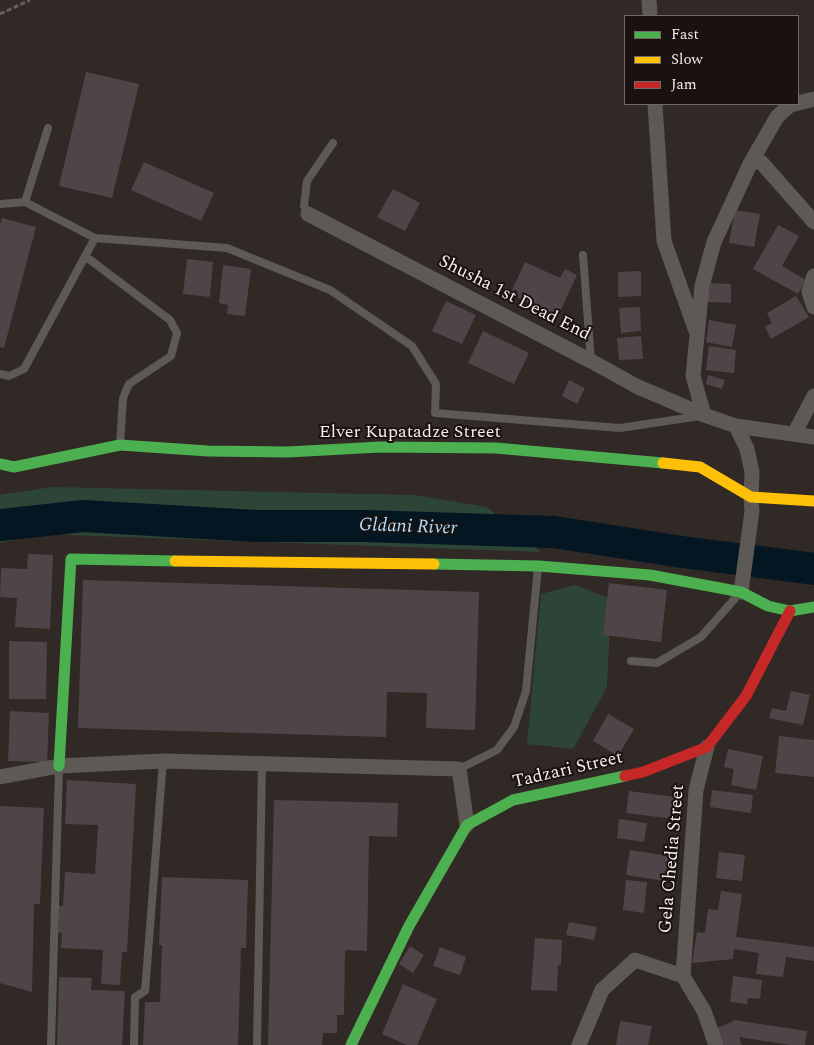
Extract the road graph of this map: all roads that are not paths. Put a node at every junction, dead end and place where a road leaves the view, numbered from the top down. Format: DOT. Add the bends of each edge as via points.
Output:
graph roads {
  1 [pos="649,0"];
  2 [pos="650,15"];
  3 [pos="814,99"];
  4 [pos="799,103"];
  5 [pos="656,105"];
  6 [pos="790,105"];
  7 [pos="48,128"];
  8 [pos="333,143"];
  9 [pos="751,162"];
  10 [pos="25,202"];
  11 [pos="0,204"];
  12 [pos="308,214"];
  13 [pos="814,222"];
  14 [pos="95,238"];
  15 [pos="583,255"];
  16 [pos="85,256"];
  17 [pos="814,276"];
  18 [pos="814,307"];
  19 [pos="697,335"];
  20 [pos="591,361"];
  21 [pos="0,374"];
  22 [pos="814,396"];
  23 [pos="704,415"];
  24 [pos="736,426"];
  25 [pos="794,434"];
  26 [pos="814,437"];
  27 [pos="120,445"];
  28 [pos="0,464"];
  29 [pos="814,501"];
  30 [pos="752,504"];
  31 [pos="539,566"];
  32 [pos="741,592"];
  33 [pos="814,607"];
  34 [pos="790,611"];
  35 [pos="631,662"];
  36 [pos="707,747"];
  37 [pos="163,761"];
  38 [pos="262,764"];
  39 [pos="60,766"];
  40 [pos="460,769"];
  41 [pos="0,777"];
  42 [pos="467,824"];
  43 [pos="683,976"];
  44 [pos="52,1045"];
  45 [pos="134,1045"];
  46 [pos="257,1045"];
  47 [pos="351,1045"];
  48 [pos="579,1045"];
  49 [pos="716,1045"];
  1 -- 2 [label="street"];
  3 -- 4 [label="street"];
  5 -- 19 [label="street" via="664,241"];
  6 -- 9 [label="street" via="777,117"];
  7 -- 10 [label="lane"];
  8 -- 12 [label="lane" via="307,181 304,206"];
  9 -- 13 [label="street" via="761,162"];
  9 -- 19 [label="street" via="714,242 702,286"];
  10 -- 11 [label="lane"];
  10 -- 14 [label="lane"];
  12 -- 20 [label="street, Shusha 1st Dead End"];
  14 -- 16 [label="lane"];
  14 -- 23 [label="lane" via="227,248 330,290 412,346 436,384 435,413 620,428"];
  15 -- 20 [label="lane"];
  16 -- 21 [label="lane" via="24,369 9,376"];
  16 -- 27 [label="lane" via="170,320 177,333 171,356 129,384 123,398"];
  17 -- 18 [label="street" via="809,292"];
  19 -- 23 [label="street" via="693,376"];
  20 -- 23 [label="street, Shusha 1st Dead End" via="638,387"];
  22 -- 25 [label="street"];
  23 -- 24 [label="street, Shusha 1st Dead End"];
  24 -- 25 [label="street, Shusha 1st Dead End"];
  24 -- 30 [label="street" via="747,449 752,472"];
  25 -- 26 [label="street, Shusha 1st Dead End"];
  27 -- 28 [label="street, Elver Kupatadze Street" via="14,467"];
  27 -- 30 [label="street, Elver Kupatadze Street" via="288,452 496,448 598,456 700,466"];
  29 -- 30 [label="street, Elver Kupatadze Street"];
  30 -- 32 [label="street"];
  31 -- 32 [label="street" via="650,575"];
  31 -- 39 [label="street" via="71,559"];
  31 -- 40 [label="lane" via="526,691 514,727 497,750"];
  32 -- 34 [label="street" via="768,606"];
  32 -- 35 [label="lane" via="701,636 657,663"];
  33 -- 34 [label="street"];
  34 -- 36 [label="street" via="746,696"];
  36 -- 42 [label="street, Tadzari Street" via="642,772 513,800"];
  36 -- 43 [label="street, Gela Chedia Street" via="696,790"];
  37 -- 38 [label="street"];
  37 -- 39 [label="street"];
  37 -- 45 [label="lane" via="145,991 135,997"];
  38 -- 40 [label="street"];
  38 -- 46 [label="lane"];
  39 -- 41 [label="street"];
  39 -- 44 [label="lane"];
  40 -- 42 [label="street"];
  42 -- 47 [label="street" via="409,926"];
  43 -- 48 [label="street" via="635,960 602,990"];
  43 -- 49 [label="street" via="704,1011"];
}
